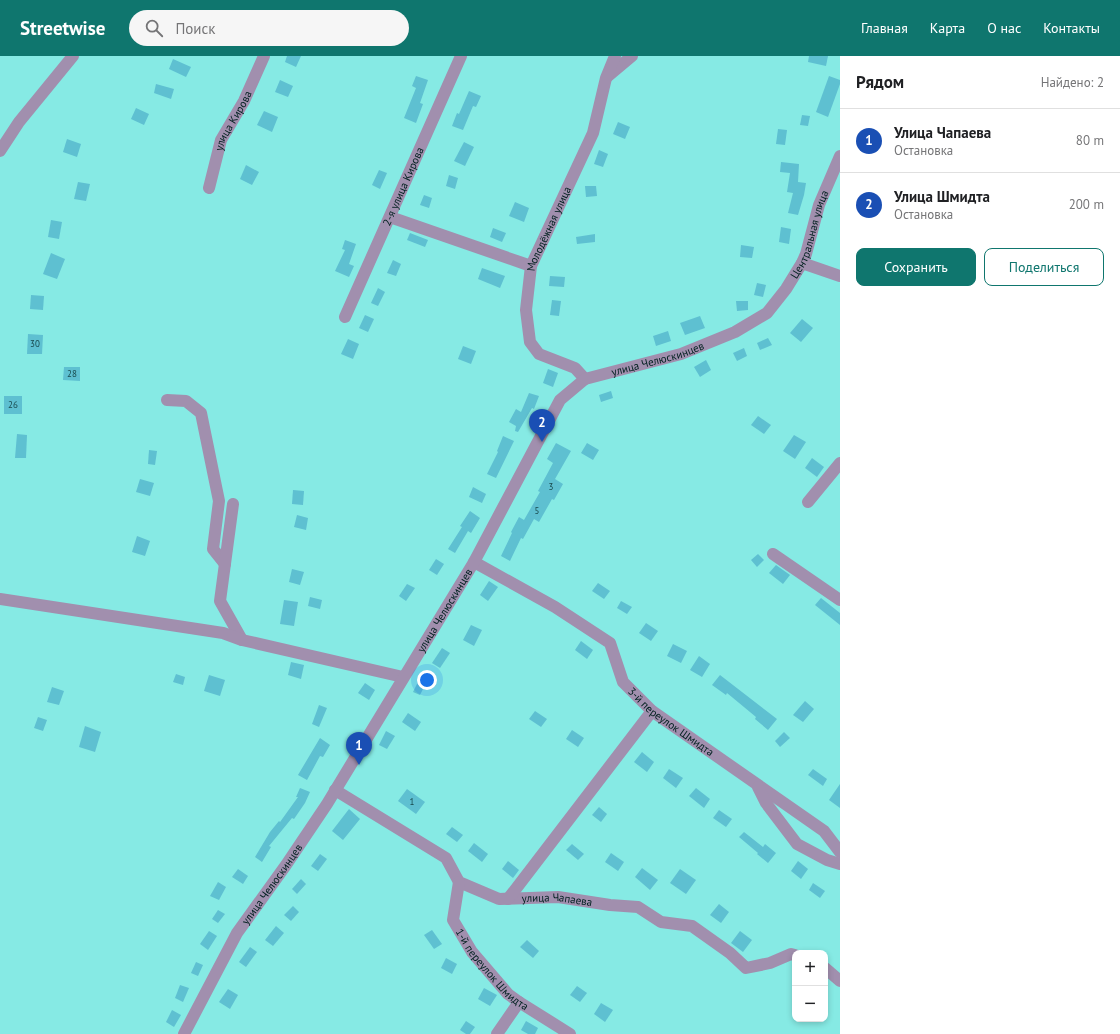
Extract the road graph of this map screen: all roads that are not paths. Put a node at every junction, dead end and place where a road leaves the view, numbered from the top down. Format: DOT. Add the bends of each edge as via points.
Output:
graph roads {
  1 [pos="73,56"];
  2 [pos="264,56"];
  3 [pos="461,56"];
  4 [pos="615,56"];
  5 [pos="632,56"];
  6 [pos="606,78"];
  7 [pos="0,151"];
  8 [pos="840,156"];
  9 [pos="210,188"];
  10 [pos="390,217"];
  11 [pos="802,263"];
  12 [pos="531,266"];
  13 [pos="840,276"];
  14 [pos="786,289"];
  15 [pos="345,317"];
  16 [pos="585,379"];
  17 [pos="166,400"];
  18 [pos="840,463"];
  19 [pos="808,502"];
  20 [pos="233,504"];
  21 [pos="773,554"];
  22 [pos="474,562"];
  23 [pos="225,564"];
  24 [pos="0,599"];
  25 [pos="840,600"];
  26 [pos="242,640"];
  27 [pos="403,678"];
  28 [pos="652,711"];
  29 [pos="757,786"];
  30 [pos="335,790"];
  31 [pos="840,852"];
  32 [pos="840,864"];
  33 [pos="459,882"];
  34 [pos="508,899"];
  35 [pos="792,954"];
  36 [pos="828,971"];
  37 [pos="840,981"];
  38 [pos="519,1002"];
  39 [pos="184,1034"];
  40 [pos="497,1034"];
  41 [pos="570,1034"];
  1 -- 7 [label="street" via="19,122"];
  2 -- 9 [label="street, улица Кирова" via="244,101 221,140"];
  3 -- 10 [label="street, 2-я улица Кирова"];
  4 -- 6 [label="street, Молодёжная улица"];
  5 -- 6 [label="street"];
  6 -- 12 [label="street, Молодёжная улица" via="593,133"];
  8 -- 11 [label="street, Центральная улица" via="819,205"];
  10 -- 12 [label="street"];
  10 -- 15 [label="street, 2-я улица Кирова"];
  11 -- 13 [label="street"];
  11 -- 14 [label="street, Центральная улица"];
  12 -- 16 [label="street, Молодёжная улица" via="526,310 530,342 539,354 575,368"];
  14 -- 16 [label="street, улица Челюскинцев" via="767,313 735,332 681,354"];
  16 -- 22 [label="street, улица Челюскинцев" via="560,400"];
  17 -- 23 [label="street" via="186,401 201,413 219,501 214,549"];
  18 -- 19 [label="street"];
  20 -- 23 [label="street"];
  21 -- 25 [label="street"];
  22 -- 27 [label="street, улица Челюскинцев"];
  22 -- 28 [label="street, 3-й переулок Шмидта" via="556,607 610,643 623,682"];
  23 -- 26 [label="street" via="220,601"];
  24 -- 26 [label="street" via="223,633"];
  26 -- 27 [label="street"];
  27 -- 30 [label="street, улица Челюскинцев"];
  28 -- 31 [label="street, 3-й переулок Шмидта" via="824,831"];
  28 -- 34 [label="street"];
  29 -- 32 [label="street" via="766,803 797,844"];
  30 -- 33 [label="street" via="446,858"];
  30 -- 39 [label="street, улица Челюскинцев" via="237,933"];
  33 -- 34 [label="street, улица Чапаева" via="499,899"];
  33 -- 38 [label="street, 1-й переулок Шмидта" via="453,920 472,952 508,994"];
  34 -- 35 [label="street, улица Чапаева" via="558,897 638,907 661,922 692,926 730,953 746,968 770,963"];
  36 -- 37 [label="street"];
  38 -- 40 [label="street"];
  38 -- 41 [label="street, 1-й переулок Шмидта"];
}
